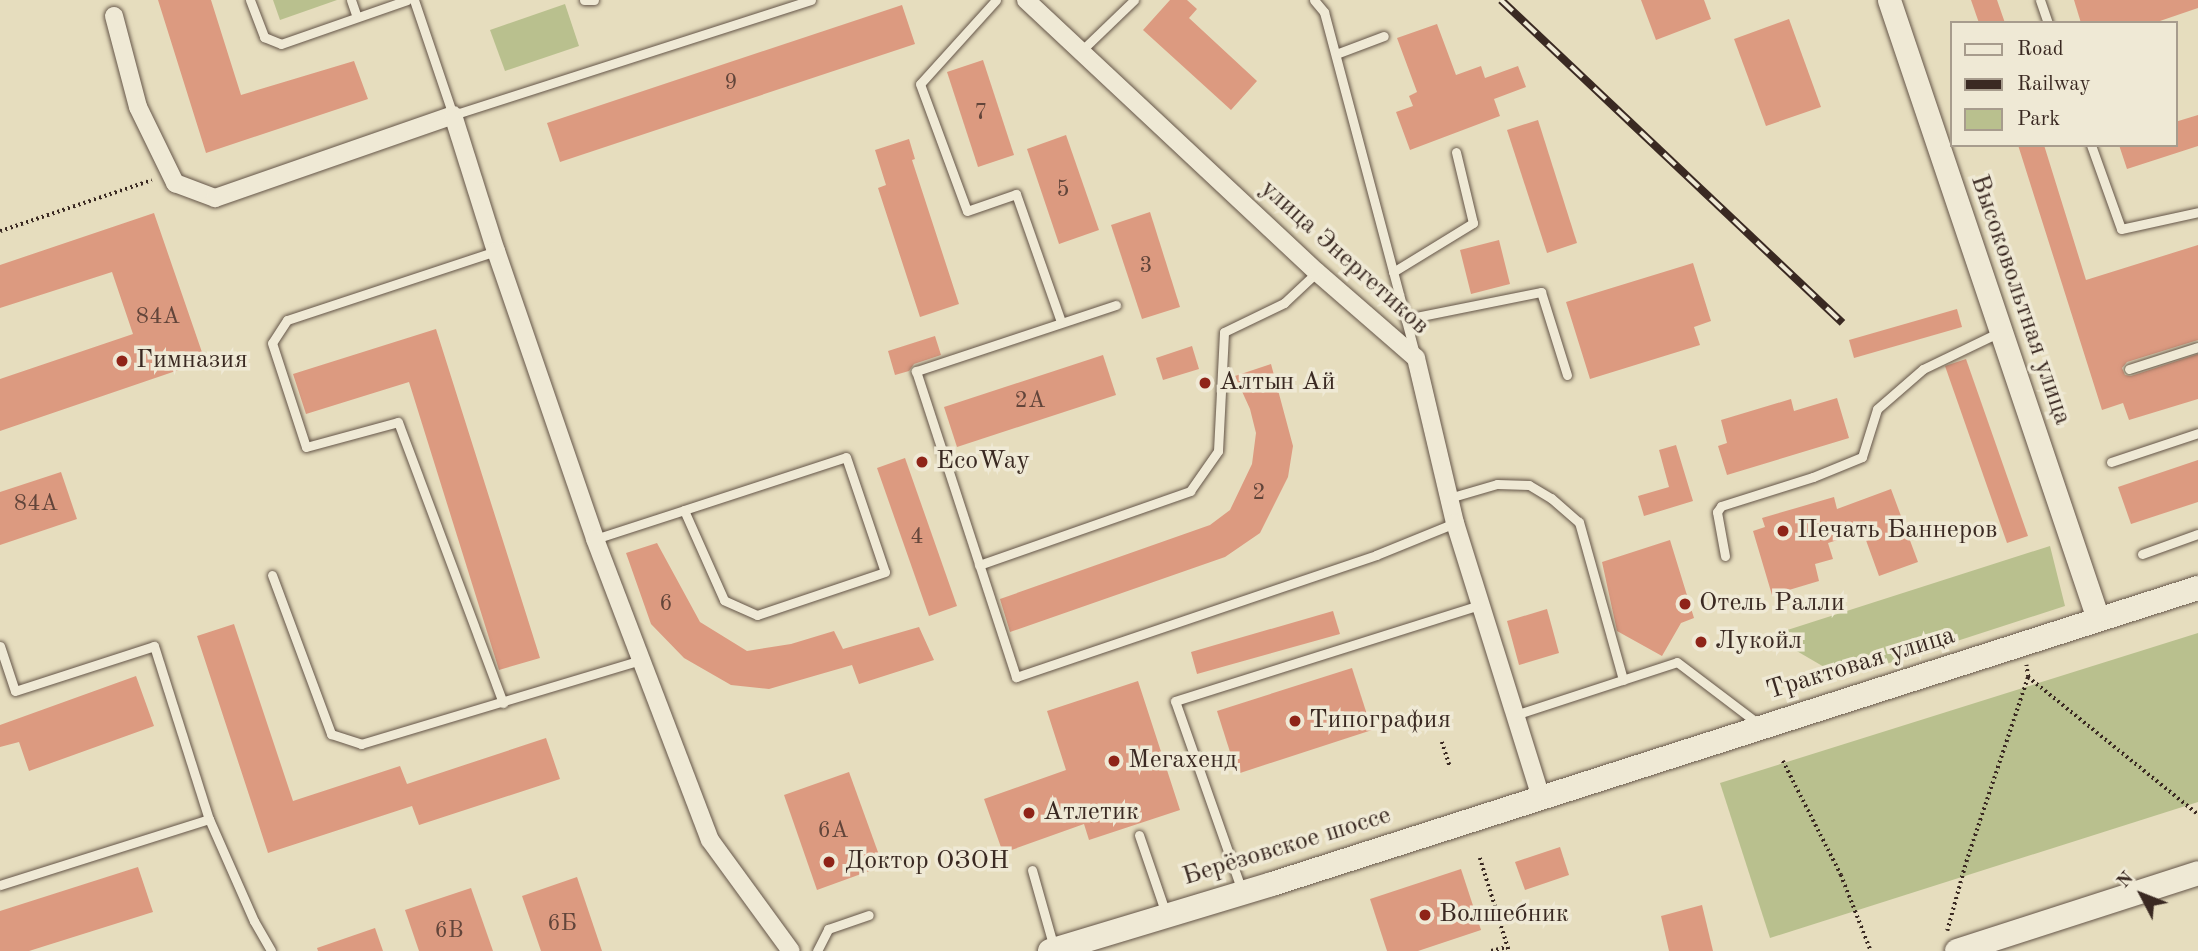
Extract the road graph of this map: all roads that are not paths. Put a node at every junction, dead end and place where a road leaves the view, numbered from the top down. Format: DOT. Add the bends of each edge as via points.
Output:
graph roads {
  1 [pos="250,0"];
  2 [pos="351,0"];
  3 [pos="407,0"];
  4 [pos="414,0"];
  5 [pos="584,0"];
  6 [pos="594,0"];
  7 [pos="811,0"];
  8 [pos="996,0"];
  9 [pos="1026,0"];
  10 [pos="1134,0"];
  11 [pos="1314,0"];
  12 [pos="1889,0"];
  13 [pos="2040,0"];
  14 [pos="114,16"];
  15 [pos="357,17"];
  16 [pos="2047,21"];
  17 [pos="1384,36"];
  18 [pos="1080,52"];
  19 [pos="1336,54"];
  20 [pos="453,115"];
  21 [pos="2092,147"];
  22 [pos="1456,152"];
  23 [pos="2198,212"];
  24 [pos="496,251"];
  25 [pos="1317,272"];
  26 [pos="1393,272"];
  27 [pos="1116,305"];
  28 [pos="1406,319"];
  29 [pos="1060,322"];
  30 [pos="2001,331"];
  31 [pos="2198,347"];
  32 [pos="1416,358"];
  33 [pos="2129,369"];
  34 [pos="1567,375"];
  35 [pos="2198,433"];
  36 [pos="2111,462"];
  37 [pos="1449,498"];
  38 [pos="684,510"];
  39 [pos="1455,523"];
  40 [pos="2198,534"];
  41 [pos="595,539"];
  42 [pos="2142,554"];
  43 [pos="1725,556"];
  44 [pos="979,565"];
  45 [pos="272,575"];
  46 [pos="2198,588"];
  47 [pos="1479,605"];
  48 [pos="2098,619"];
  49 [pos="0,646"];
  50 [pos="641,660"];
  51 [pos="1623,680"];
  52 [pos="503,703"];
  53 [pos="1515,715"];
  54 [pos="1762,726"];
  55 [pos="1541,797"];
  56 [pos="209,818"];
  57 [pos="1139,835"];
  58 [pos="1032,870"];
  59 [pos="2198,873"];
  60 [pos="0,885"];
  61 [pos="1243,893"];
  62 [pos="869,915"];
  63 [pos="1167,916"];
  64 [pos="1952,944"];
  65 [pos="1052,950"];
  66 [pos="271,951"];
  67 [pos="791,951"];
  68 [pos="817,951"];
  1 -- 15 [label="lane" via="260,30 275,43"];
  2 -- 15 [label="lane"];
  3 -- 15 [label="lane"];
  4 -- 20 [label="lane"];
  5 -- 6 [label="lane"];
  7 -- 20 [label="lane"];
  8 -- 29 [label="lane" via="920,85 967,211 1016,194"];
  9 -- 18 [label="street, улица Энергетиков"];
  10 -- 18 [label="lane"];
  11 -- 19 [label="lane" via="1324,12"];
  12 -- 30 [label="street, Высоковольтная улица"];
  13 -- 16 [label="lane"];
  14 -- 20 [label="street" via="138,107 175,183 215,198"];
  17 -- 19 [label="lane"];
  18 -- 25 [label="street, улица Энергетиков"];
  19 -- 26 [label="lane"];
  20 -- 24 [label="street"];
  21 -- 23 [label="lane" via="2121,229"];
  22 -- 26 [label="lane" via="1473,223"];
  24 -- 41 [label="street"];
  24 -- 52 [label="lane" via="287,320 272,343 306,447 398,422"];
  25 -- 32 [label="street, улица Энергетиков"];
  25 -- 44 [label="lane" via="1284,303 1224,332 1218,451 1190,491"];
  26 -- 28 [label="lane"];
  27 -- 29 [label="lane"];
  28 -- 32 [label="lane"];
  28 -- 34 [label="lane" via="1541,292"];
  29 -- 44 [label="lane" via="916,371"];
  30 -- 43 [label="lane" via="1923,369 1877,408 1862,457 1721,506 1717,512"];
  30 -- 48 [label="street, Высоковольтная улица"];
  31 -- 33 [label="lane"];
  32 -- 37 [label="street, улица Энергетиков"];
  35 -- 36 [label="lane"];
  37 -- 39 [label="street, улица Энергетиков"];
  37 -- 51 [label="lane" via="1497,484 1529,485 1579,522"];
  38 -- 38 [label="lane" via="724,600 757,615 886,572 845,457"];
  38 -- 41 [label="lane"];
  39 -- 44 [label="lane" via="1376,555 1016,677"];
  39 -- 47 [label="street, улица Энергетиков"];
  40 -- 42 [label="lane"];
  41 -- 50 [label="street"];
  45 -- 52 [label="lane" via="331,734 361,744"];
  46 -- 48 [label="main road, Трактовая улица"];
  47 -- 53 [label="street, улица Энергетиков"];
  47 -- 61 [label="lane" via="1175,701"];
  48 -- 54 [label="main road, Трактовая улица"];
  49 -- 56 [label="lane" via="15,691 154,646"];
  50 -- 52 [label="lane"];
  50 -- 67 [label="street" via="710,840"];
  51 -- 53 [label="lane"];
  51 -- 54 [label="lane" via="1677,662"];
  53 -- 55 [label="street, улица Энергетиков"];
  54 -- 55 [label="main road, Трактовая улица"];
  55 -- 61 [label="main road, Берёзовское шоссе"];
  56 -- 60 [label="lane"];
  56 -- 66 [label="lane"];
  57 -- 63 [label="lane"];
  58 -- 65 [label="lane"];
  59 -- 64 [label="main road"];
  61 -- 63 [label="main road, Берёзовское шоссе"];
  62 -- 68 [label="lane" via="828,929"];
  63 -- 65 [label="main road, Берёзовское шоссе"];
}
